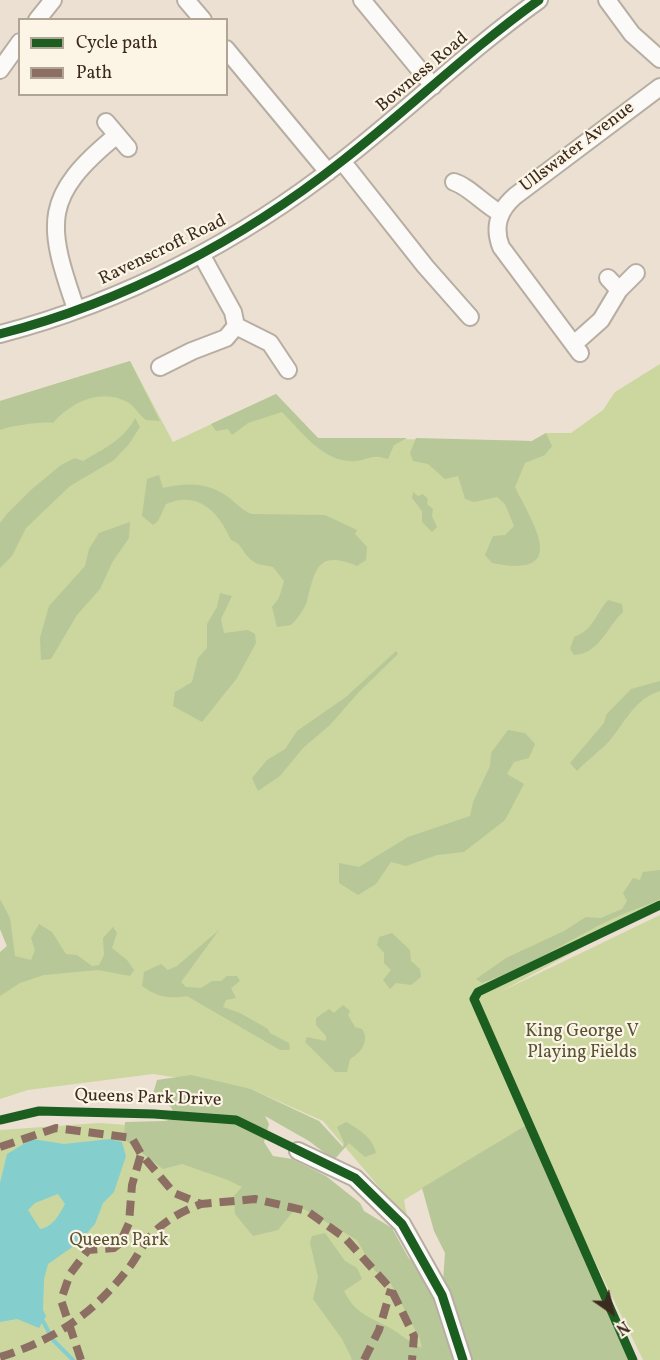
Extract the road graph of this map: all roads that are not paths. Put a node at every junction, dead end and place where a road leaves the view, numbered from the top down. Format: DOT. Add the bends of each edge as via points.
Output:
graph roads {
  1 [pos="53,0"];
  2 [pos="186,0"];
  3 [pos="362,0"];
  4 [pos="538,0"];
  5 [pos="607,0"];
  6 [pos="39,18"];
  7 [pos="200,18"];
  8 [pos="18,45"];
  9 [pos="228,51"];
  10 [pos="660,59"];
  11 [pos="0,70"];
  12 [pos="433,86"];
  13 [pos="660,87"];
  14 [pos="106,122"];
  15 [pos="342,161"];
  16 [pos="328,172"];
  17 [pos="454,182"];
  18 [pos="500,213"];
  19 [pos="201,254"];
  20 [pos="636,273"];
  21 [pos="76,309"];
  22 [pos="470,317"];
  23 [pos="236,326"];
  24 [pos="0,334"];
  25 [pos="160,367"];
  26 [pos="288,370"];
  27 [pos="298,1151"];
  28 [pos="463,1360"];
  1 -- 6 [label="street"];
  2 -- 7 [label="street"];
  3 -- 12 [label="street"];
  4 -- 12 [label="street, Bowness Road"];
  5 -- 10 [label="street" via="633,34"];
  8 -- 11 [label="street"];
  9 -- 16 [label="street"];
  12 -- 15 [label="street, Bowness Road"];
  13 -- 18 [label="street, Ullswater Avenue" via="515,196"];
  14 -- 21 [label="street" via="122,142 77,170 58,210 56,249"];
  15 -- 16 [label="street, Bowness Road"];
  15 -- 22 [label="street"];
  16 -- 19 [label="street, Ravenscroft Road"];
  17 -- 18 [label="street"];
  18 -- 20 [label="street" via="496,230 501,247 577,349 601,320 614,284"];
  19 -- 21 [label="street, Ravenscroft Road"];
  19 -- 23 [label="street" via="233,312"];
  21 -- 24 [label="street, Ravenscroft Road"];
  23 -- 25 [label="street" via="226,338"];
  23 -- 26 [label="street" via="270,343"];
  27 -- 28 [label="street" via="355,1178 402,1224 442,1295"];
}
